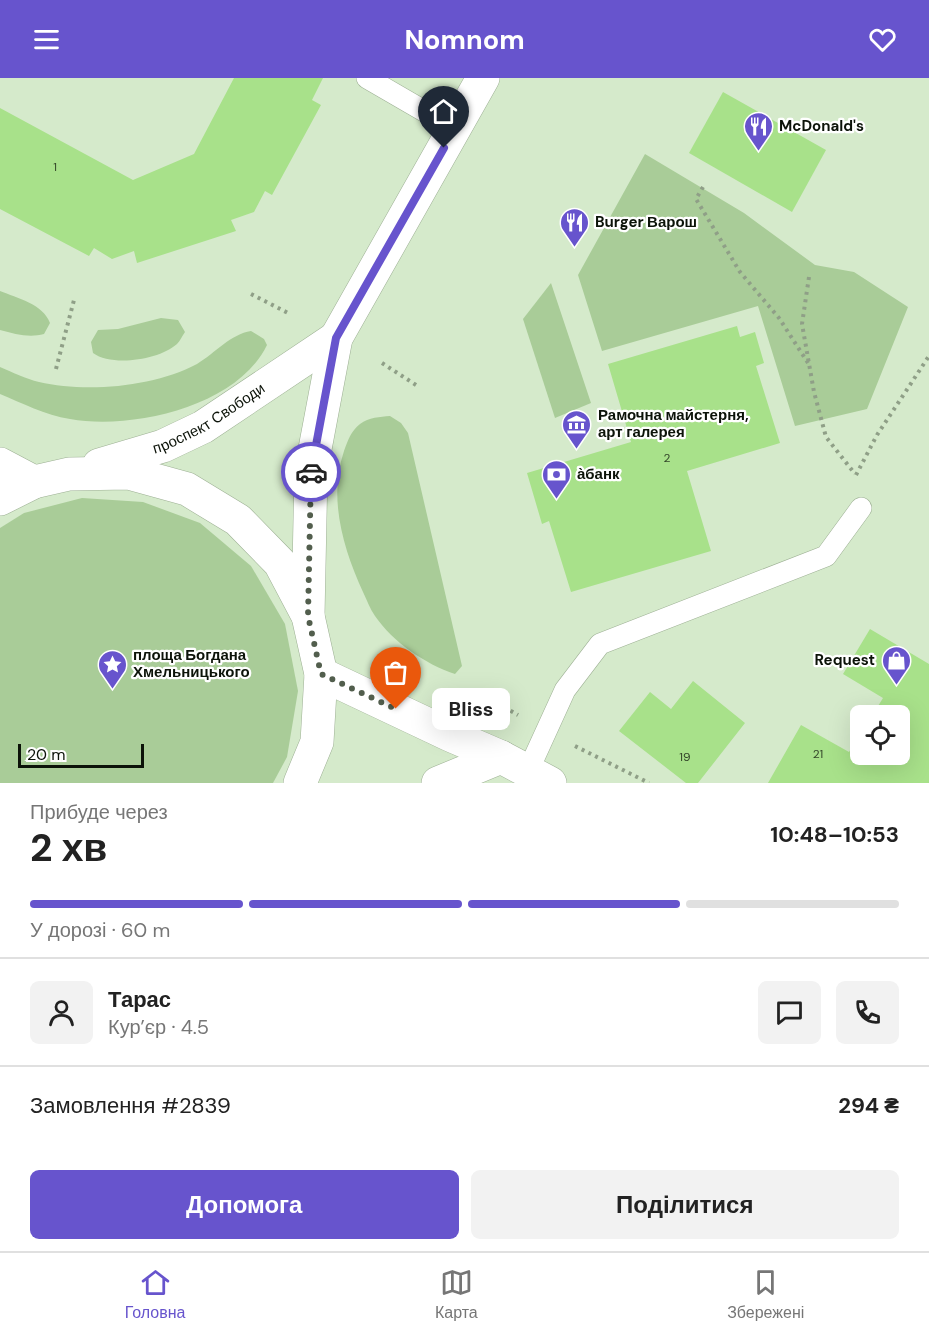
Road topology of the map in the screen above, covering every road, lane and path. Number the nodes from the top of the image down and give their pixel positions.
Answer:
1 (367, 78) edge
2 (483, 78) edge
3 (455, 129) junction
4 (703, 187) dead end
5 (809, 277) dead end
6 (251, 294) dead end
7 (74, 300) dead end
8 (290, 314) dead end
9 (336, 338) junction
10 (929, 356) edge
11 (382, 363) dead end
12 (808, 363) junction
13 (56, 369) dead end
14 (416, 385) dead end
15 (0, 464) edge
16 (69, 474) junction
17 (855, 474) junction
18 (34, 482) junction
19 (0, 499) edge
20 (861, 508) joint
21 (308, 616) junction
22 (321, 674) junction
23 (526, 770) edge
24 (300, 783) edge
25 (438, 783) edge

1 - 3 lane
2 - 3 main road, проспект Свободи
3 - 9 main road, проспект Свободи
4 - 12 path
5 - 12 path
6 - 8 path
7 - 13 path
9 - 16 main road, проспект Свободи
9 - 21 main road, проспект Свободи
10 - 17 path
11 - 14 path
12 - 17 path
15 - 18 main road
16 - 18 main road
16 - 21 main road
17 - 20 path
18 - 19 main road
20 - 23 lane
21 - 22 main road
22 - 23 main road
22 - 24 main road
23 - 25 main road

